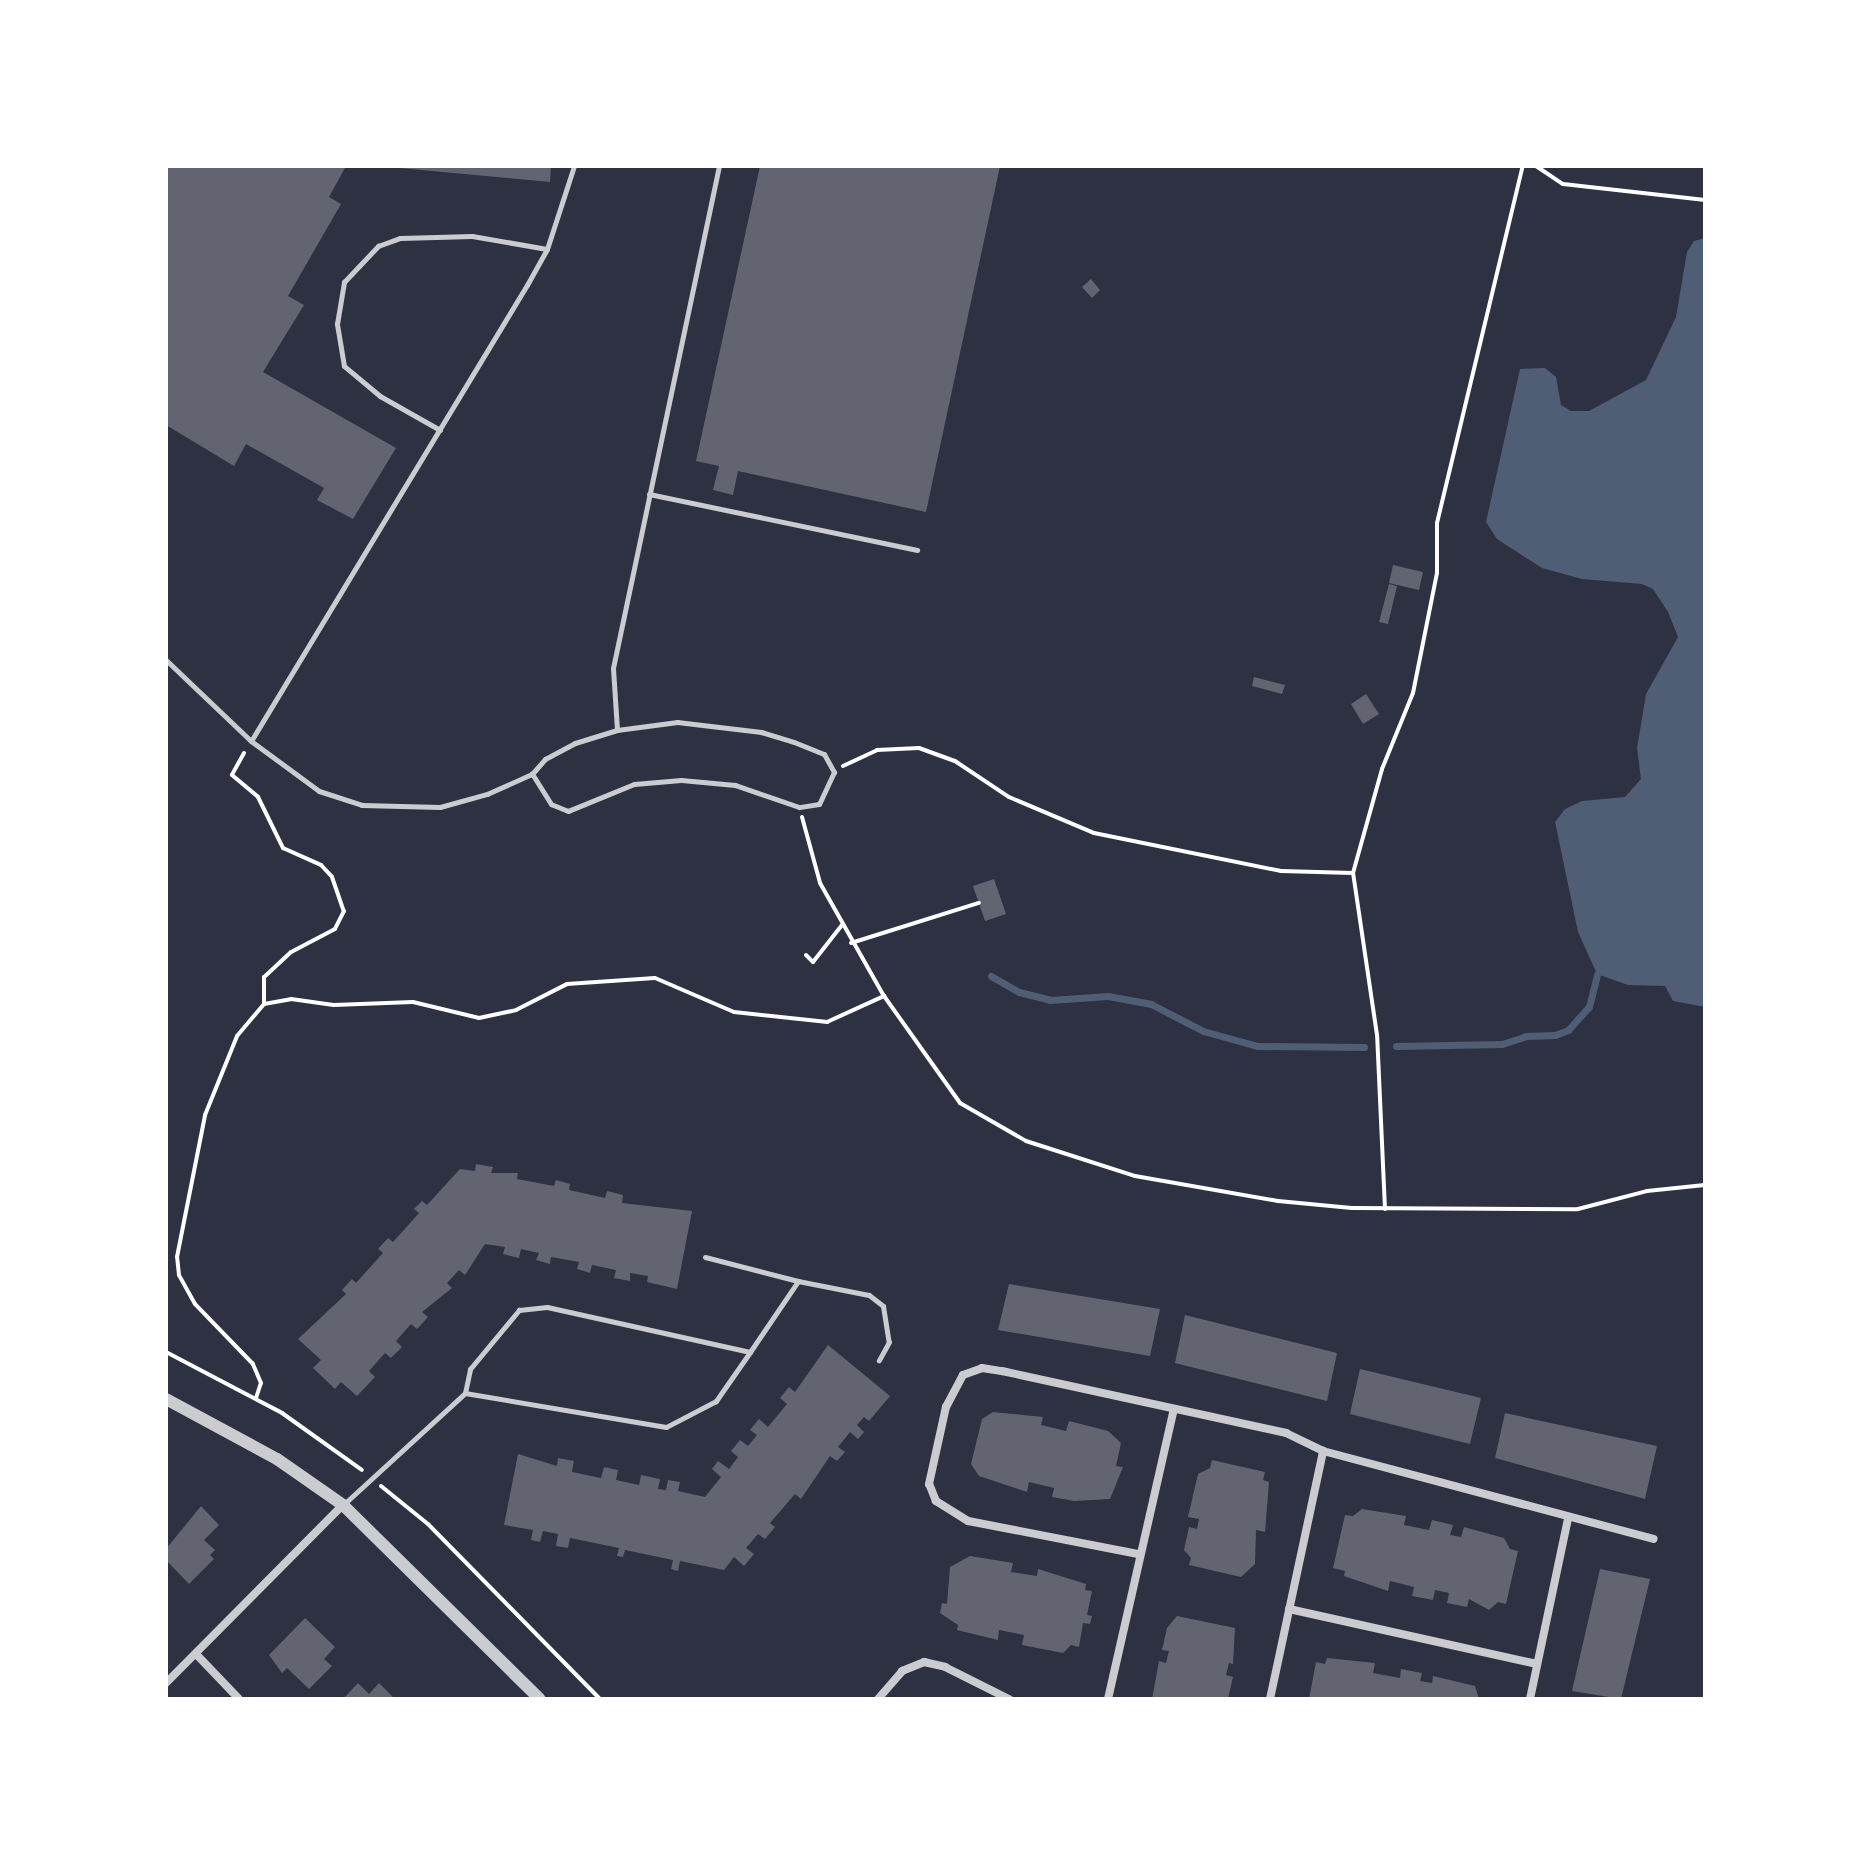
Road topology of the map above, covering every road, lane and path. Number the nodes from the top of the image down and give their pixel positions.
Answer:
1 (574, 166) edge
2 (719, 166) edge
3 (1523, 166) edge
4 (1536, 166) edge
5 (1705, 200) edge
6 (547, 249) junction
7 (440, 430) junction
8 (649, 494) junction
9 (917, 550) dead end
10 (166, 660) edge
11 (617, 730) junction
12 (251, 741) junction
13 (834, 772) junction
14 (532, 774) junction
15 (799, 807) junction
16 (1353, 873) junction
17 (979, 903) dead end
18 (842, 925) junction
19 (851, 943) junction
20 (806, 955) dead end
21 (884, 996) junction
22 (264, 1004) junction
23 (1705, 1185) edge
24 (1385, 1209) junction
25 (705, 1257) dead end
26 (798, 1281) junction
27 (166, 1352) edge
28 (750, 1352) junction
29 (879, 1360) dead end
30 (465, 1393) junction
31 (256, 1398) junction
32 (166, 1399) edge
33 (1174, 1409) junction
34 (1323, 1451) junction
35 (371, 1477) junction
36 (343, 1505) junction
37 (1568, 1519) junction
38 (1653, 1539) dead end
39 (1138, 1554) junction
40 (1289, 1609) junction
41 (196, 1654) junction
42 (1537, 1664) junction
43 (166, 1683) edge
44 (239, 1699) edge
45 (540, 1699) edge
46 (600, 1699) edge
47 (878, 1699) edge
48 (1009, 1699) edge
49 (1108, 1699) edge
50 (1270, 1699) edge
51 (1530, 1699) edge

1 - 6 lane
2 - 8 lane
3 - 16 path
4 - 5 path
6 - 7 lane
6 - 7 lane
7 - 12 lane
8 - 9 lane
8 - 11 lane
10 - 12 lane
11 - 13 lane
11 - 14 lane
12 - 14 lane
12 - 22 path
13 - 15 lane
13 - 16 path
14 - 15 lane
15 - 18 path
16 - 24 path
17 - 19 path
18 - 19 path
18 - 20 path
19 - 21 path
21 - 22 path
21 - 24 path
22 - 31 path
23 - 24 path
25 - 26 lane
26 - 28 lane
26 - 29 lane
27 - 31 path
28 - 30 lane
28 - 30 lane
30 - 35 lane
31 - 35 path
32 - 36 street
33 - 34 street
33 - 39 street
33 - 39 street
34 - 37 street
34 - 40 street
35 - 36 lane
35 - 46 path
36 - 41 street
36 - 45 street
37 - 38 street
37 - 42 street
39 - 49 street
40 - 42 street
40 - 50 street
41 - 43 street
41 - 44 street
42 - 51 street
47 - 48 street

